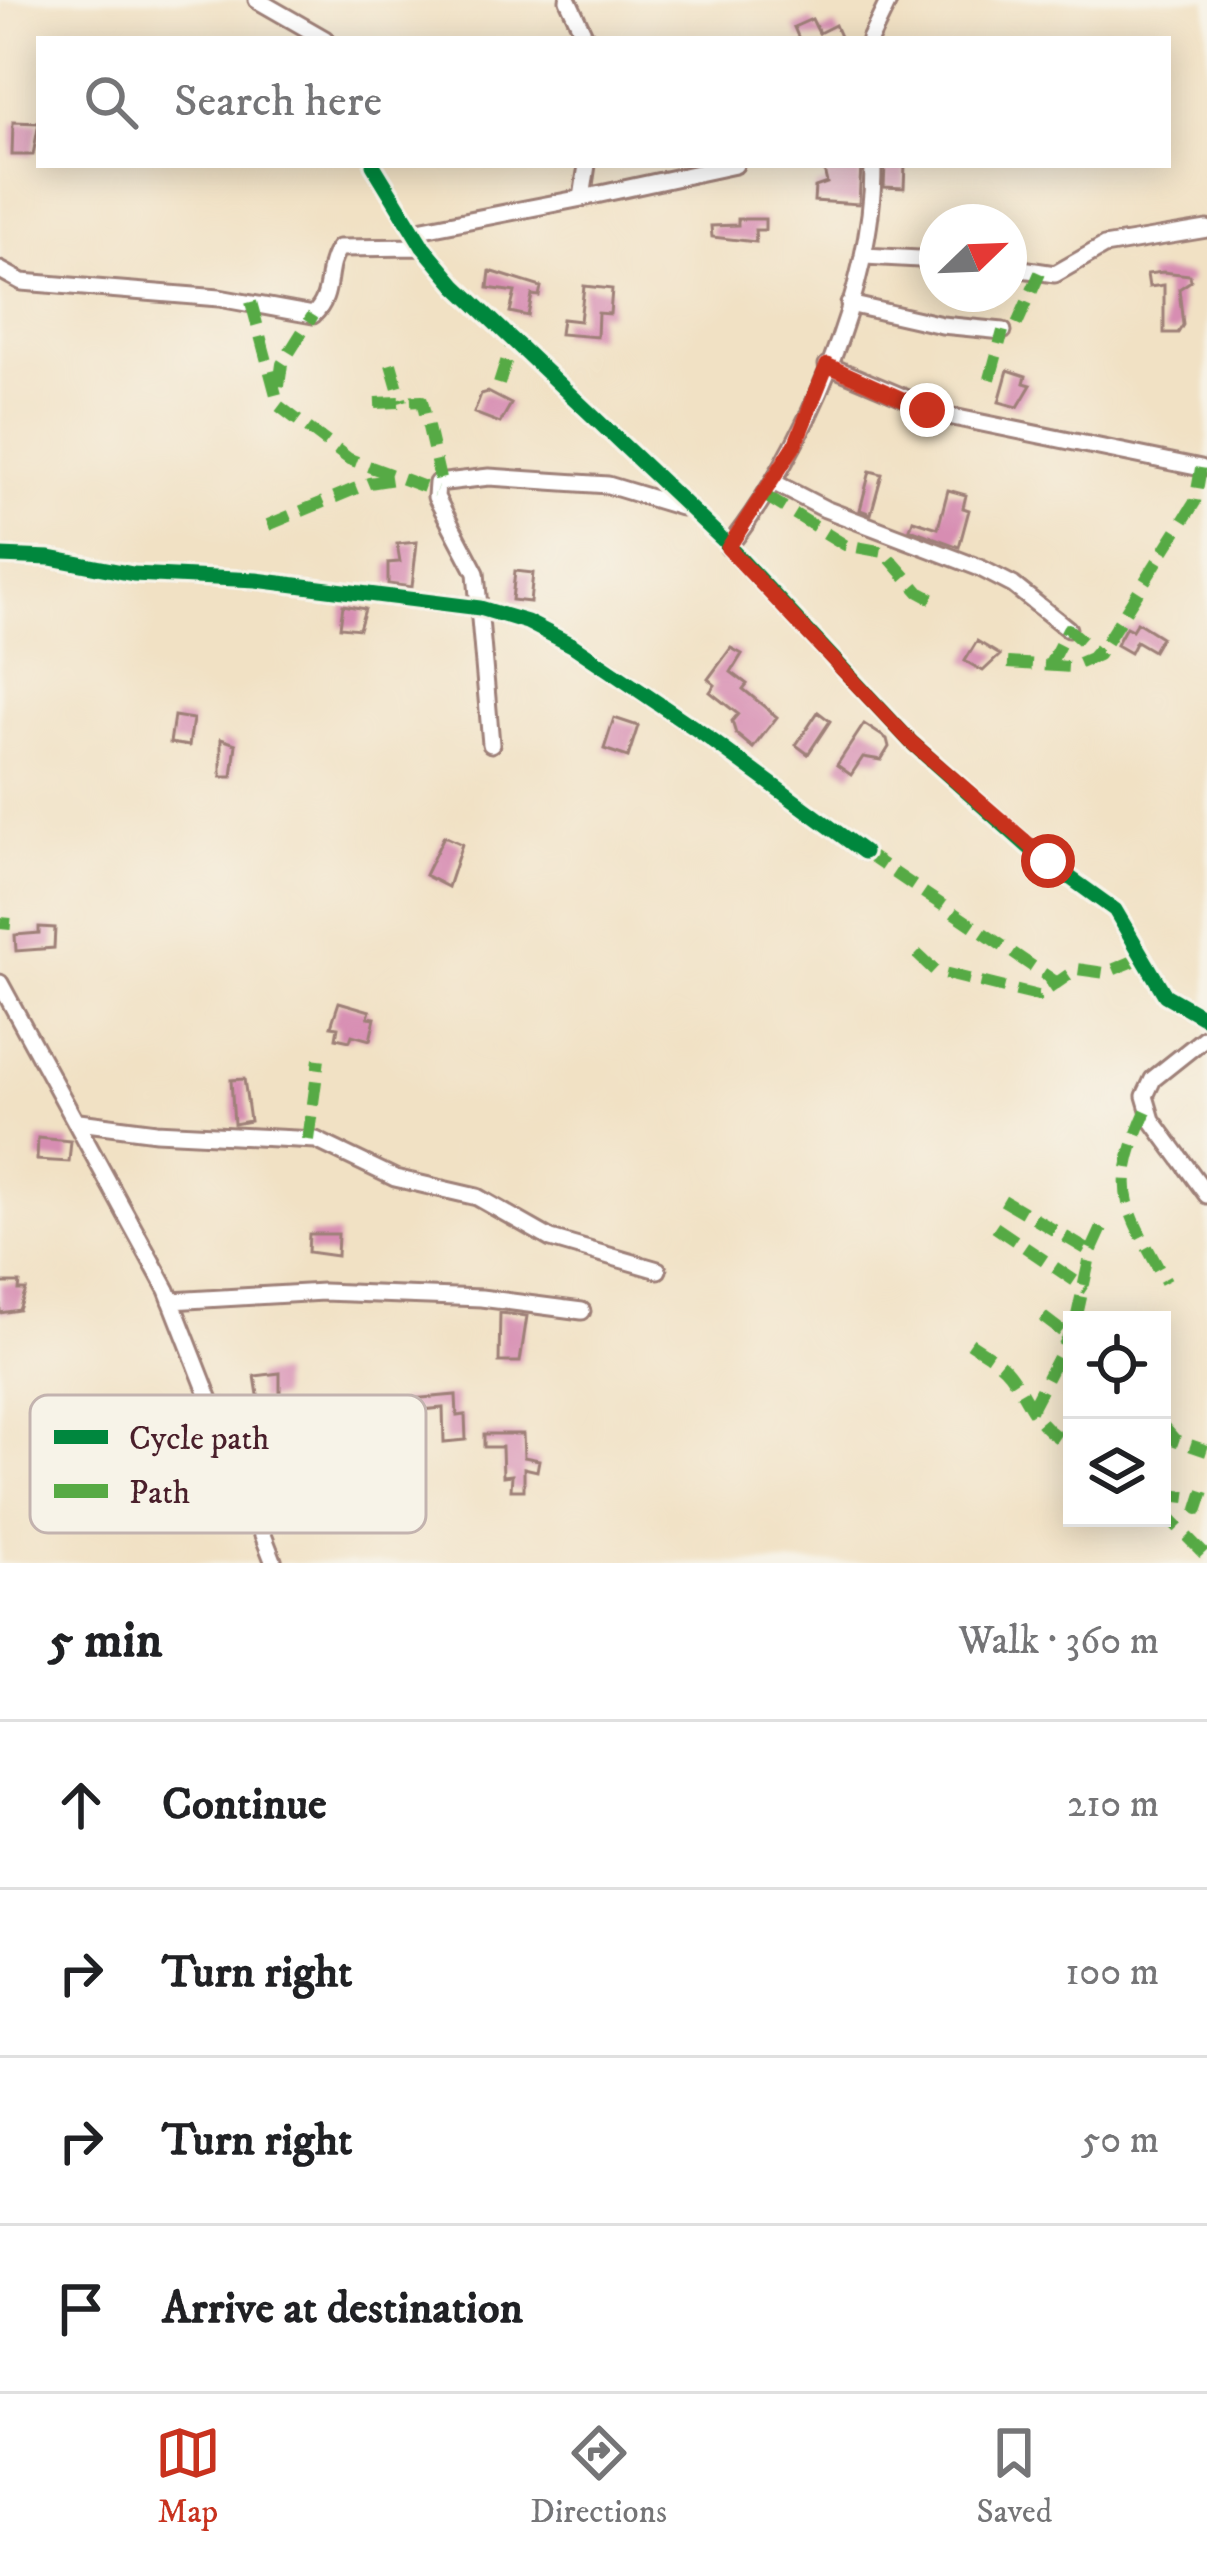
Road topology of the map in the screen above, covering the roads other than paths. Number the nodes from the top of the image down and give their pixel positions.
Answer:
1 (257, 0) edge
2 (568, 0) edge
3 (890, 0) edge
4 (320, 36) edge
5 (585, 36) edge
6 (872, 36) edge
7 (375, 168) edge
8 (586, 168) edge
9 (721, 168) edge
10 (873, 168) edge
11 (582, 198) junction
12 (1207, 229) edge
13 (413, 231) junction
14 (423, 247) junction
15 (865, 256) junction
16 (919, 259) edge
17 (1027, 268) edge
18 (0, 270) edge
19 (849, 304) junction
20 (1003, 331) dead end
21 (827, 365) junction
22 (1201, 468) dead end
23 (773, 482) junction
24 (684, 508) junction
25 (728, 548) junction
26 (0, 556) edge
27 (480, 608) junction
28 (1068, 629) dead end
29 (491, 743) dead end
30 (864, 852) dead end
31 (0, 983) edge
32 (1207, 1019) edge
33 (1207, 1036) edge
34 (80, 1122) junction
35 (1207, 1195) edge
36 (658, 1270) dead end
37 (171, 1301) junction
38 (582, 1310) dead end
39 (208, 1395) edge
40 (262, 1533) edge
41 (274, 1563) edge

1 - 4 street
2 - 5 street
3 - 6 street
7 - 13 street
8 - 11 street
9 - 11 street
10 - 15 street
11 - 13 street
12 - 17 street
13 - 14 street
14 - 18 street
14 - 24 street
15 - 16 street
15 - 19 street
19 - 20 street
19 - 21 street
21 - 22 street
21 - 23 street
23 - 25 street
23 - 28 street
24 - 25 street
24 - 27 street
25 - 32 street
26 - 27 street
27 - 29 street
27 - 30 street
31 - 34 street
33 - 35 street
34 - 36 street
34 - 37 street
37 - 38 street
37 - 39 street
40 - 41 street

